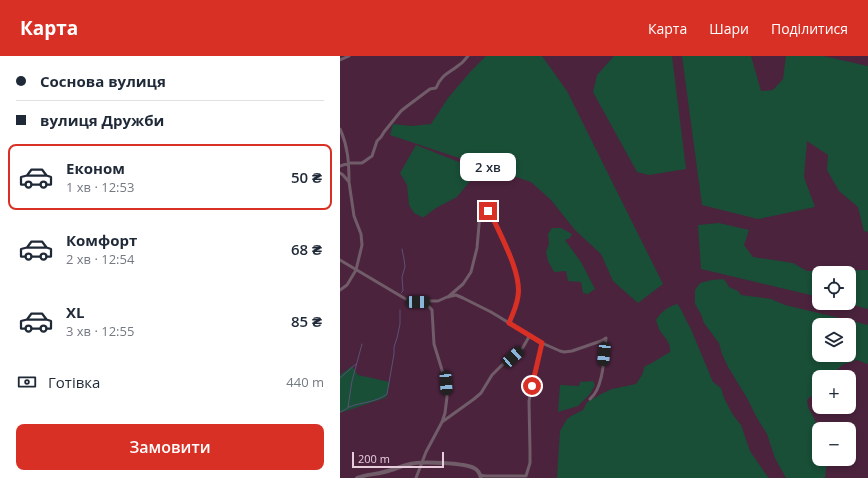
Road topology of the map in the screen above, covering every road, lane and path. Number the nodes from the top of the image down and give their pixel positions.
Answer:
1 (349, 56) edge
2 (468, 56) edge
3 (340, 60) edge
4 (340, 129) edge
5 (349, 163) junction
6 (340, 166) edge
7 (340, 173) edge
8 (349, 182) junction
9 (340, 260) edge
10 (356, 270) junction
11 (340, 290) edge
12 (448, 297) junction
13 (426, 302) junction
14 (509, 323) junction
15 (530, 335) junction
16 (542, 343) junction
17 (590, 399) dead end
18 (442, 422) junction
19 (422, 463) junction
20 (481, 476) edge
21 (357, 478) edge
22 (416, 478) edge

1 - 3 street
2 - 5 street
4 - 5 street
5 - 6 street
5 - 8 street
7 - 8 street
8 - 10 street
9 - 10 street
10 - 11 street
10 - 13 street
12 - 13 street
12 - 14 street
12 - 14 street
13 - 18 street
14 - 15 street
15 - 16 street
15 - 18 street
16 - 17 street
16 - 20 street
18 - 19 street
19 - 20 street
19 - 21 street
19 - 22 street

